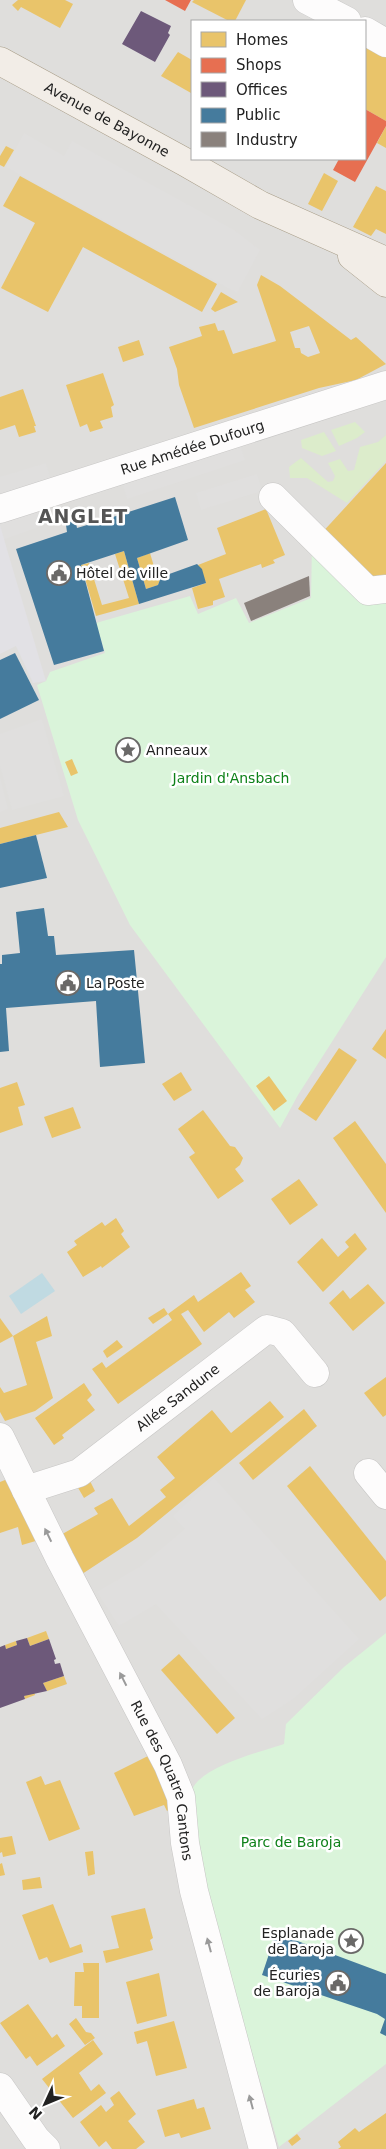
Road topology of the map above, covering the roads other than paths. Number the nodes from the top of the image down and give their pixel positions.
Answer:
1 (307, 0) edge
2 (345, 20) edge
3 (366, 32) edge
4 (386, 42) edge
5 (0, 61) edge
6 (322, 231) junction
7 (386, 260) edge
8 (386, 283) edge
9 (386, 385) edge
10 (273, 497) dead end
11 (0, 509) edge
12 (386, 589) edge
13 (314, 1373) dead end
14 (0, 1437) edge
15 (368, 1473) dead end
16 (26, 1490) junction
17 (386, 1495) edge
18 (0, 2087) edge
19 (46, 2149) edge
20 (263, 2149) edge

1 - 2 street
3 - 4 street
5 - 6 main road, Avenue de Bayonne
6 - 7 main road
6 - 8 main road
9 - 11 street, Rue Amédée Dufourg
10 - 12 street
13 - 16 street, Allée Sandune
14 - 16 street, Rue des Quatre Cantons
15 - 17 street
20 -> 16 street, Rue des Quatre Cantons
18 - 19 street

